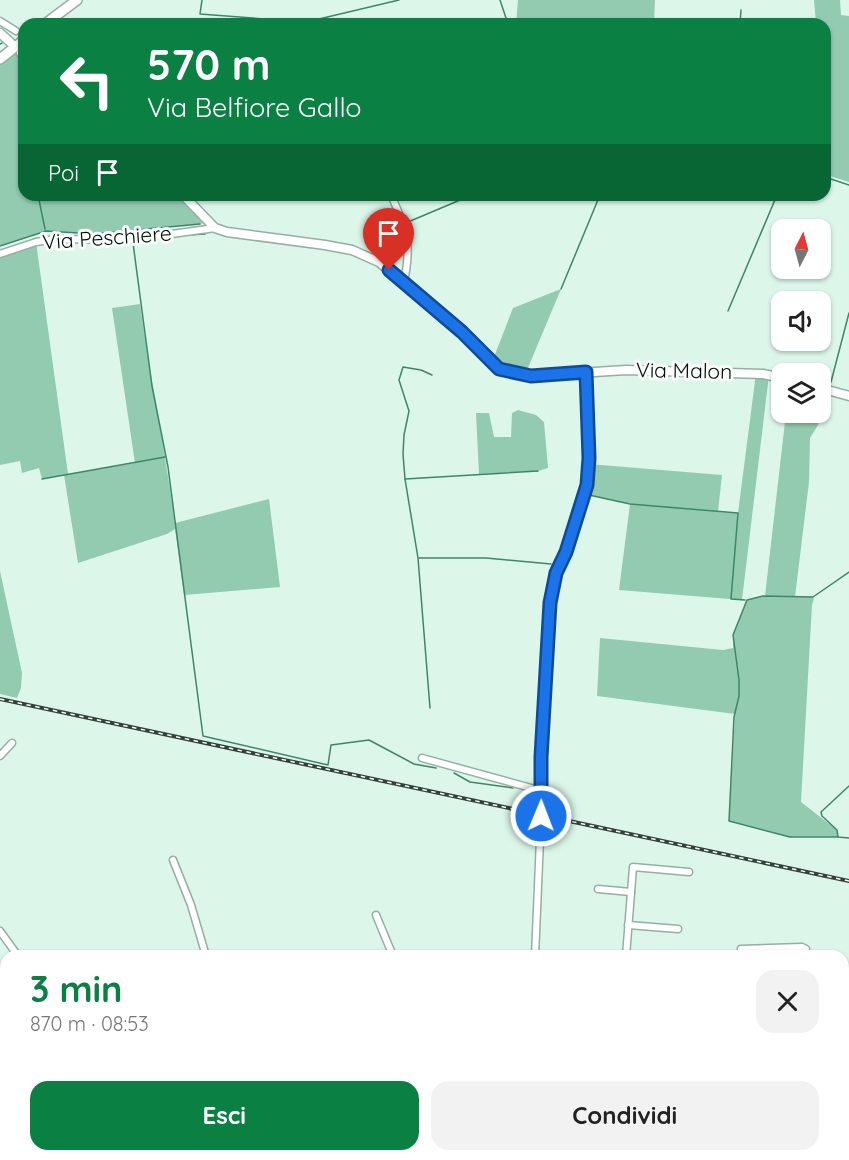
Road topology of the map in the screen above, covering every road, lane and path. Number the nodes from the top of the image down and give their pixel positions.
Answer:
1 (77, 0) edge
2 (53, 18) edge
3 (0, 21) edge
4 (15, 31) dead end
5 (0, 33) edge
6 (10, 43) dead end
7 (18, 45) edge
8 (0, 59) edge
9 (189, 201) edge
10 (394, 201) edge
11 (215, 228) junction
12 (0, 254) edge
13 (404, 282) junction
14 (586, 372) junction
15 (771, 376) edge
16 (831, 391) edge
17 (849, 396) edge
18 (12, 743) dead end
19 (0, 756) edge
20 (422, 758) dead end
21 (542, 790) junction
22 (173, 860) dead end
23 (689, 872) dead end
24 (598, 889) dead end
25 (631, 892) junction
26 (376, 915) dead end
27 (628, 925) junction
28 (678, 929) dead end
29 (0, 932) edge
30 (14, 950) edge
31 (204, 950) edge
32 (391, 950) edge
33 (535, 950) edge
34 (626, 950) edge
35 (741, 950) edge
36 (806, 950) edge

1 - 2 main road
3 - 4 street
5 - 6 street
7 - 8 main road
9 - 11 street, Via Peschiere
10 - 13 street
11 - 12 street, Via Peschiere
11 - 13 street, Via Peschiere
13 - 14 street, Via Malon
14 - 15 street, Via Malon
14 - 21 street
16 - 17 street
18 - 19 street
20 - 21 street
21 - 33 street
22 - 31 street
23 - 25 street
24 - 25 street
25 - 27 street
26 - 32 street
27 - 28 street
27 - 34 street
29 - 30 street
35 - 36 street

